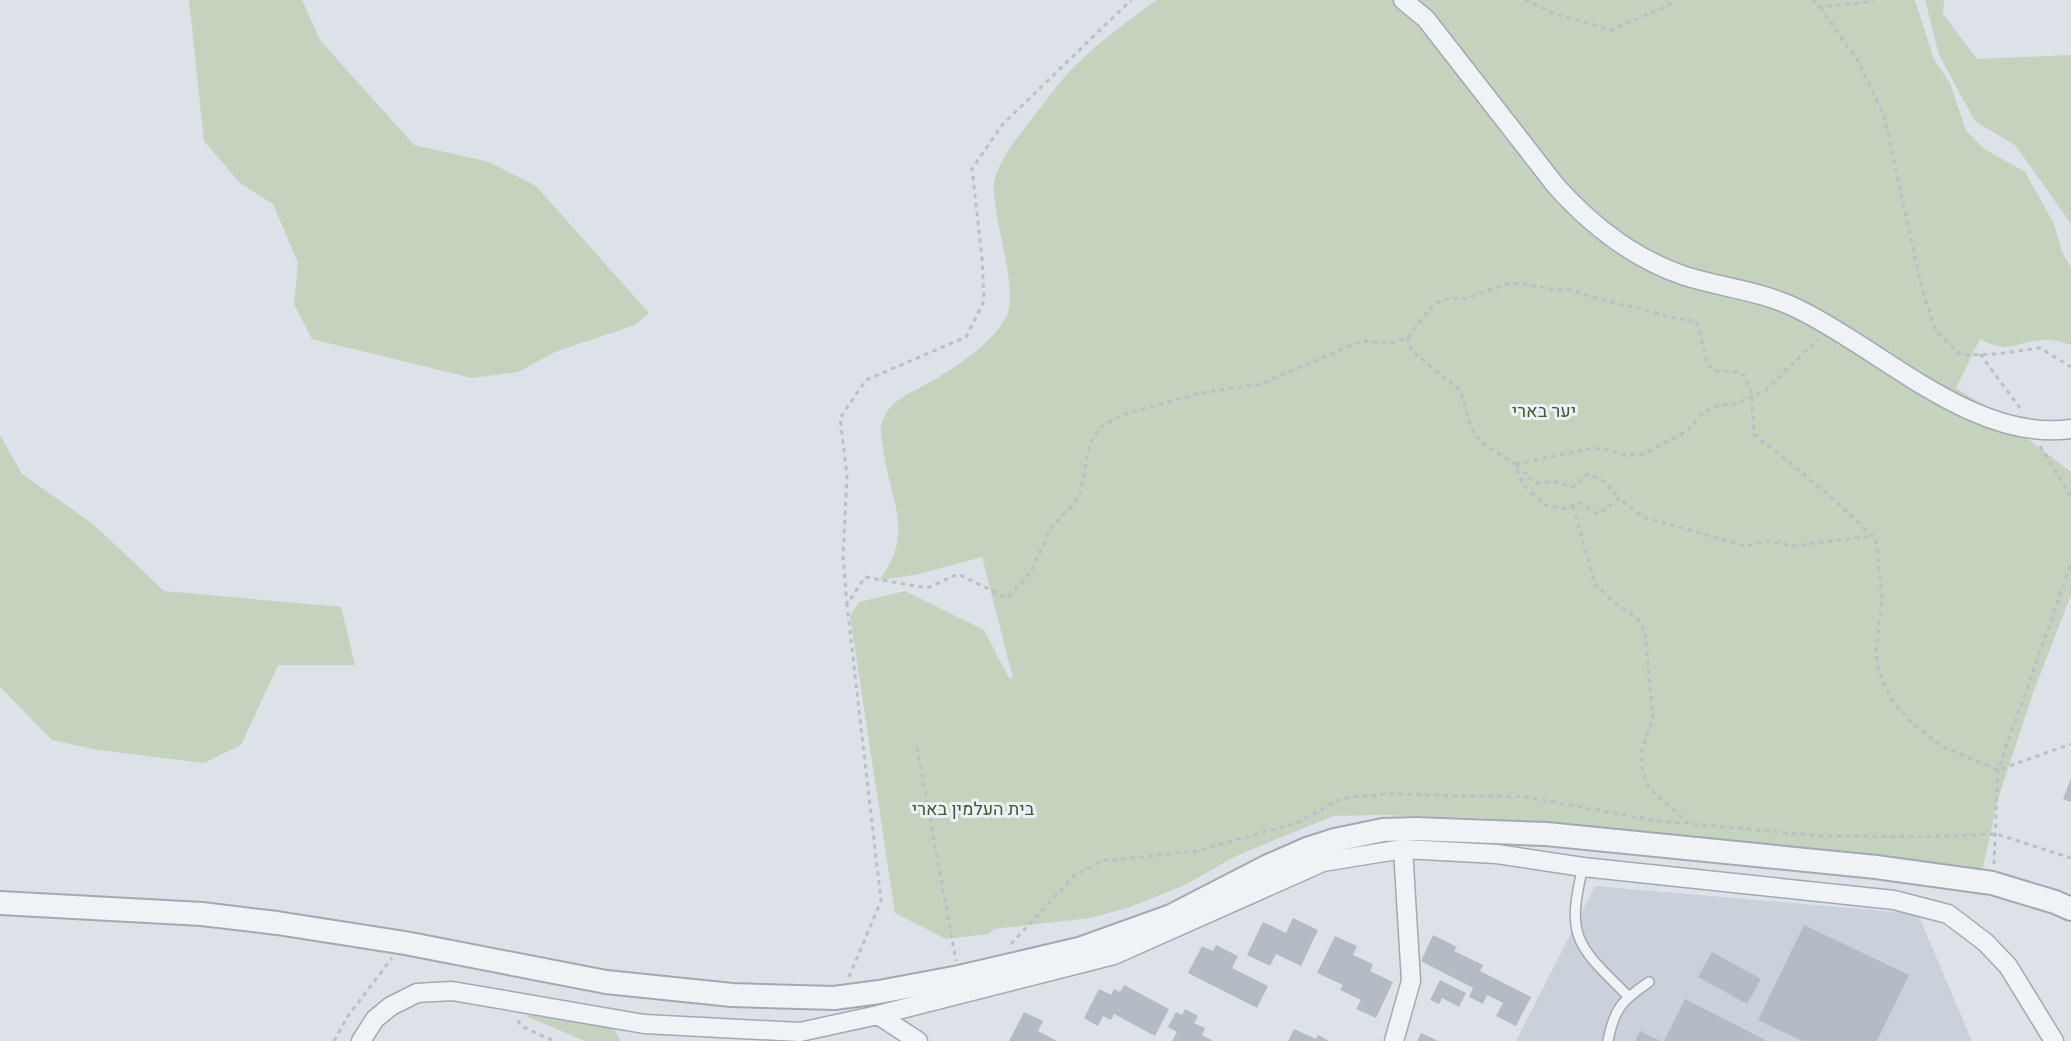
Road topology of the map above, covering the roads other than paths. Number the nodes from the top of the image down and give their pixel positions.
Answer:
1 (1403, 0) edge
2 (2071, 429) edge
3 (1403, 849) junction
4 (1583, 867) junction
5 (0, 903) edge
6 (2071, 909) edge
7 (1649, 982) dead end
8 (1628, 996) junction
9 (878, 1015) junction
10 (642, 1033) edge
11 (361, 1041) edge
12 (918, 1041) edge
13 (1394, 1041) edge
14 (1608, 1041) edge
15 (2054, 1041) edge

1 - 2 street
3 - 4 street
3 - 9 street
3 - 13 street
4 - 8 lane
4 - 15 street
5 - 6 street
7 - 8 lane
8 - 14 lane
9 - 10 street
9 - 12 street
10 - 11 street

